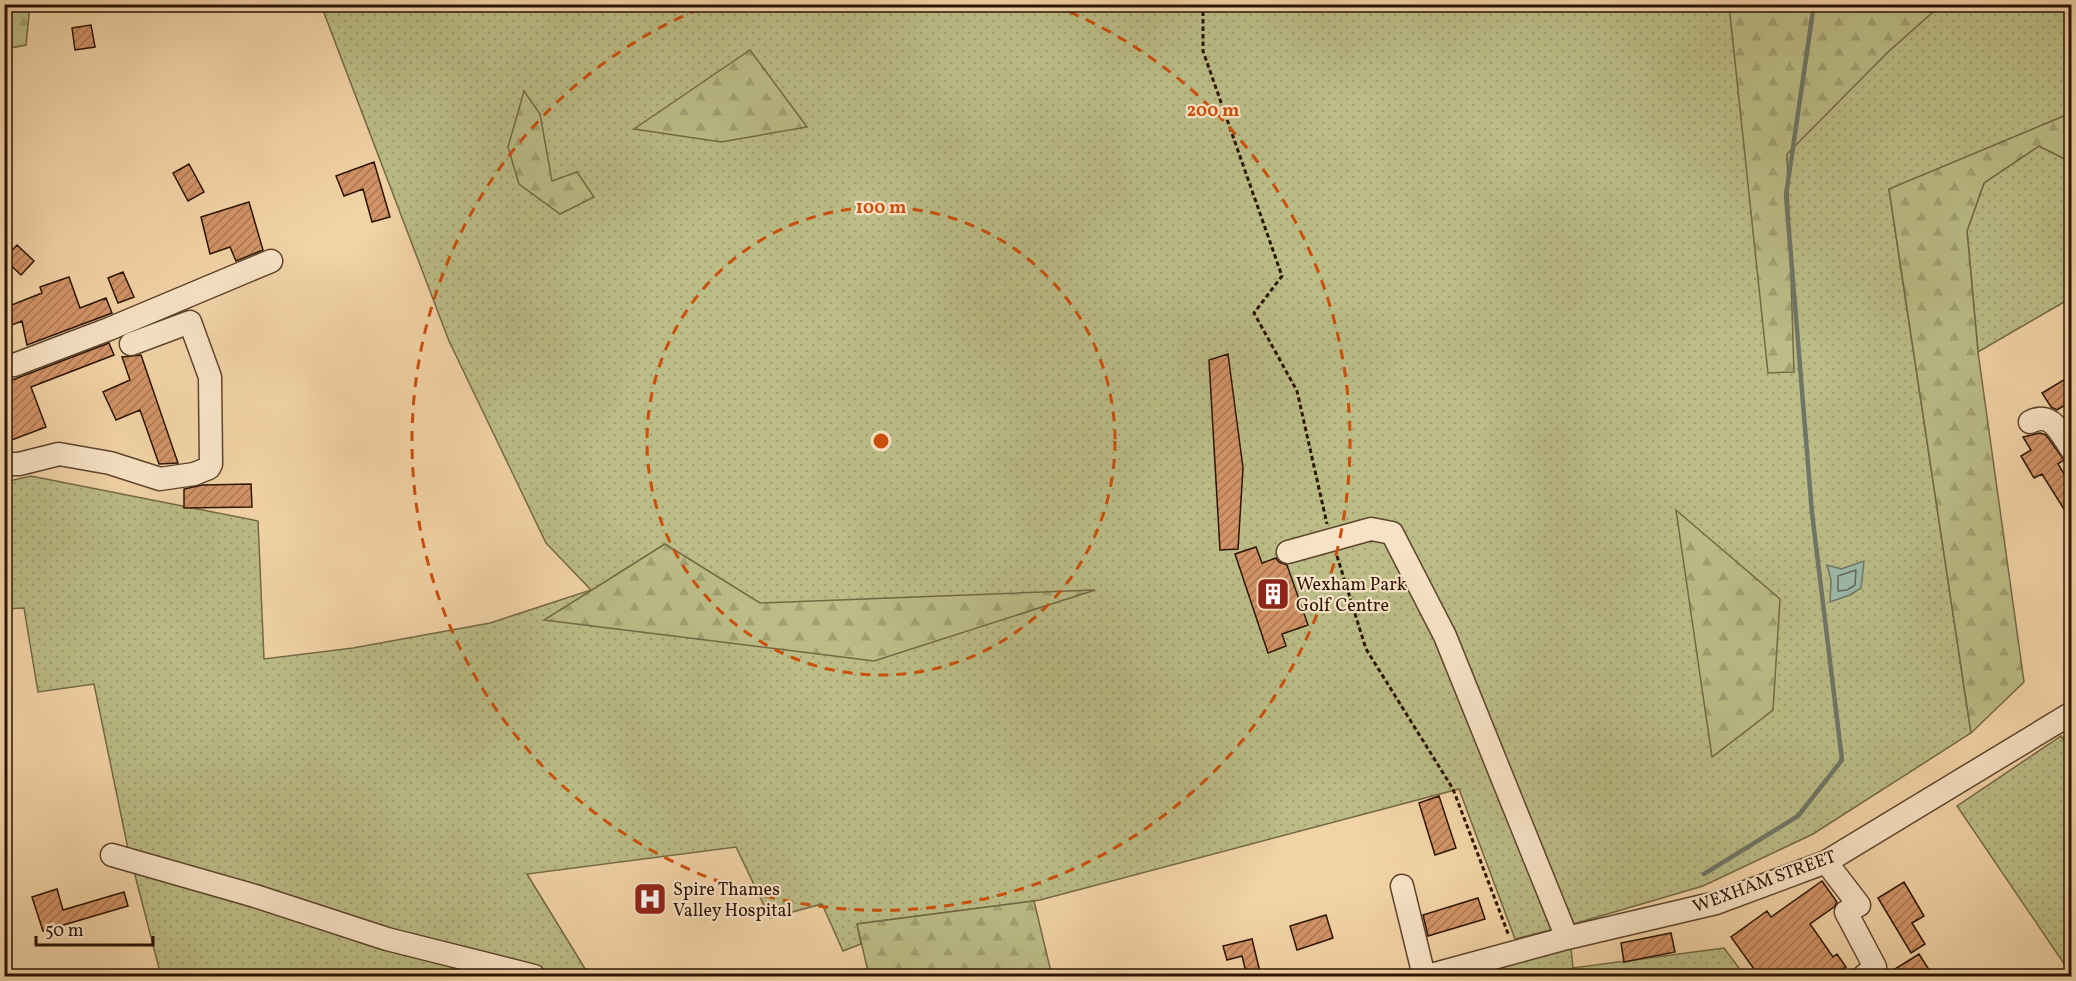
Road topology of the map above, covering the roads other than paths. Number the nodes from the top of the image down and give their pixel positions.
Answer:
1 (271, 261) dead end
2 (131, 344) dead end
3 (4, 365) edge
4 (2030, 422) dead end
5 (2072, 450) edge
6 (4, 462) edge
7 (1288, 552) dead end
8 (2072, 713) edge
9 (112, 855) dead end
10 (1826, 862) junction
11 (1402, 886) dead end
12 (1567, 938) junction
13 (534, 976) edge
14 (1425, 976) edge
15 (1864, 976) edge

1 - 3 street
2 - 6 street
4 - 5 street
7 - 12 street
8 - 10 street, WEXHAM STREET
9 - 13 street
10 - 12 street, WEXHAM STREET
10 - 15 street
11 - 14 street
12 - 14 street, WEXHAM STREET

